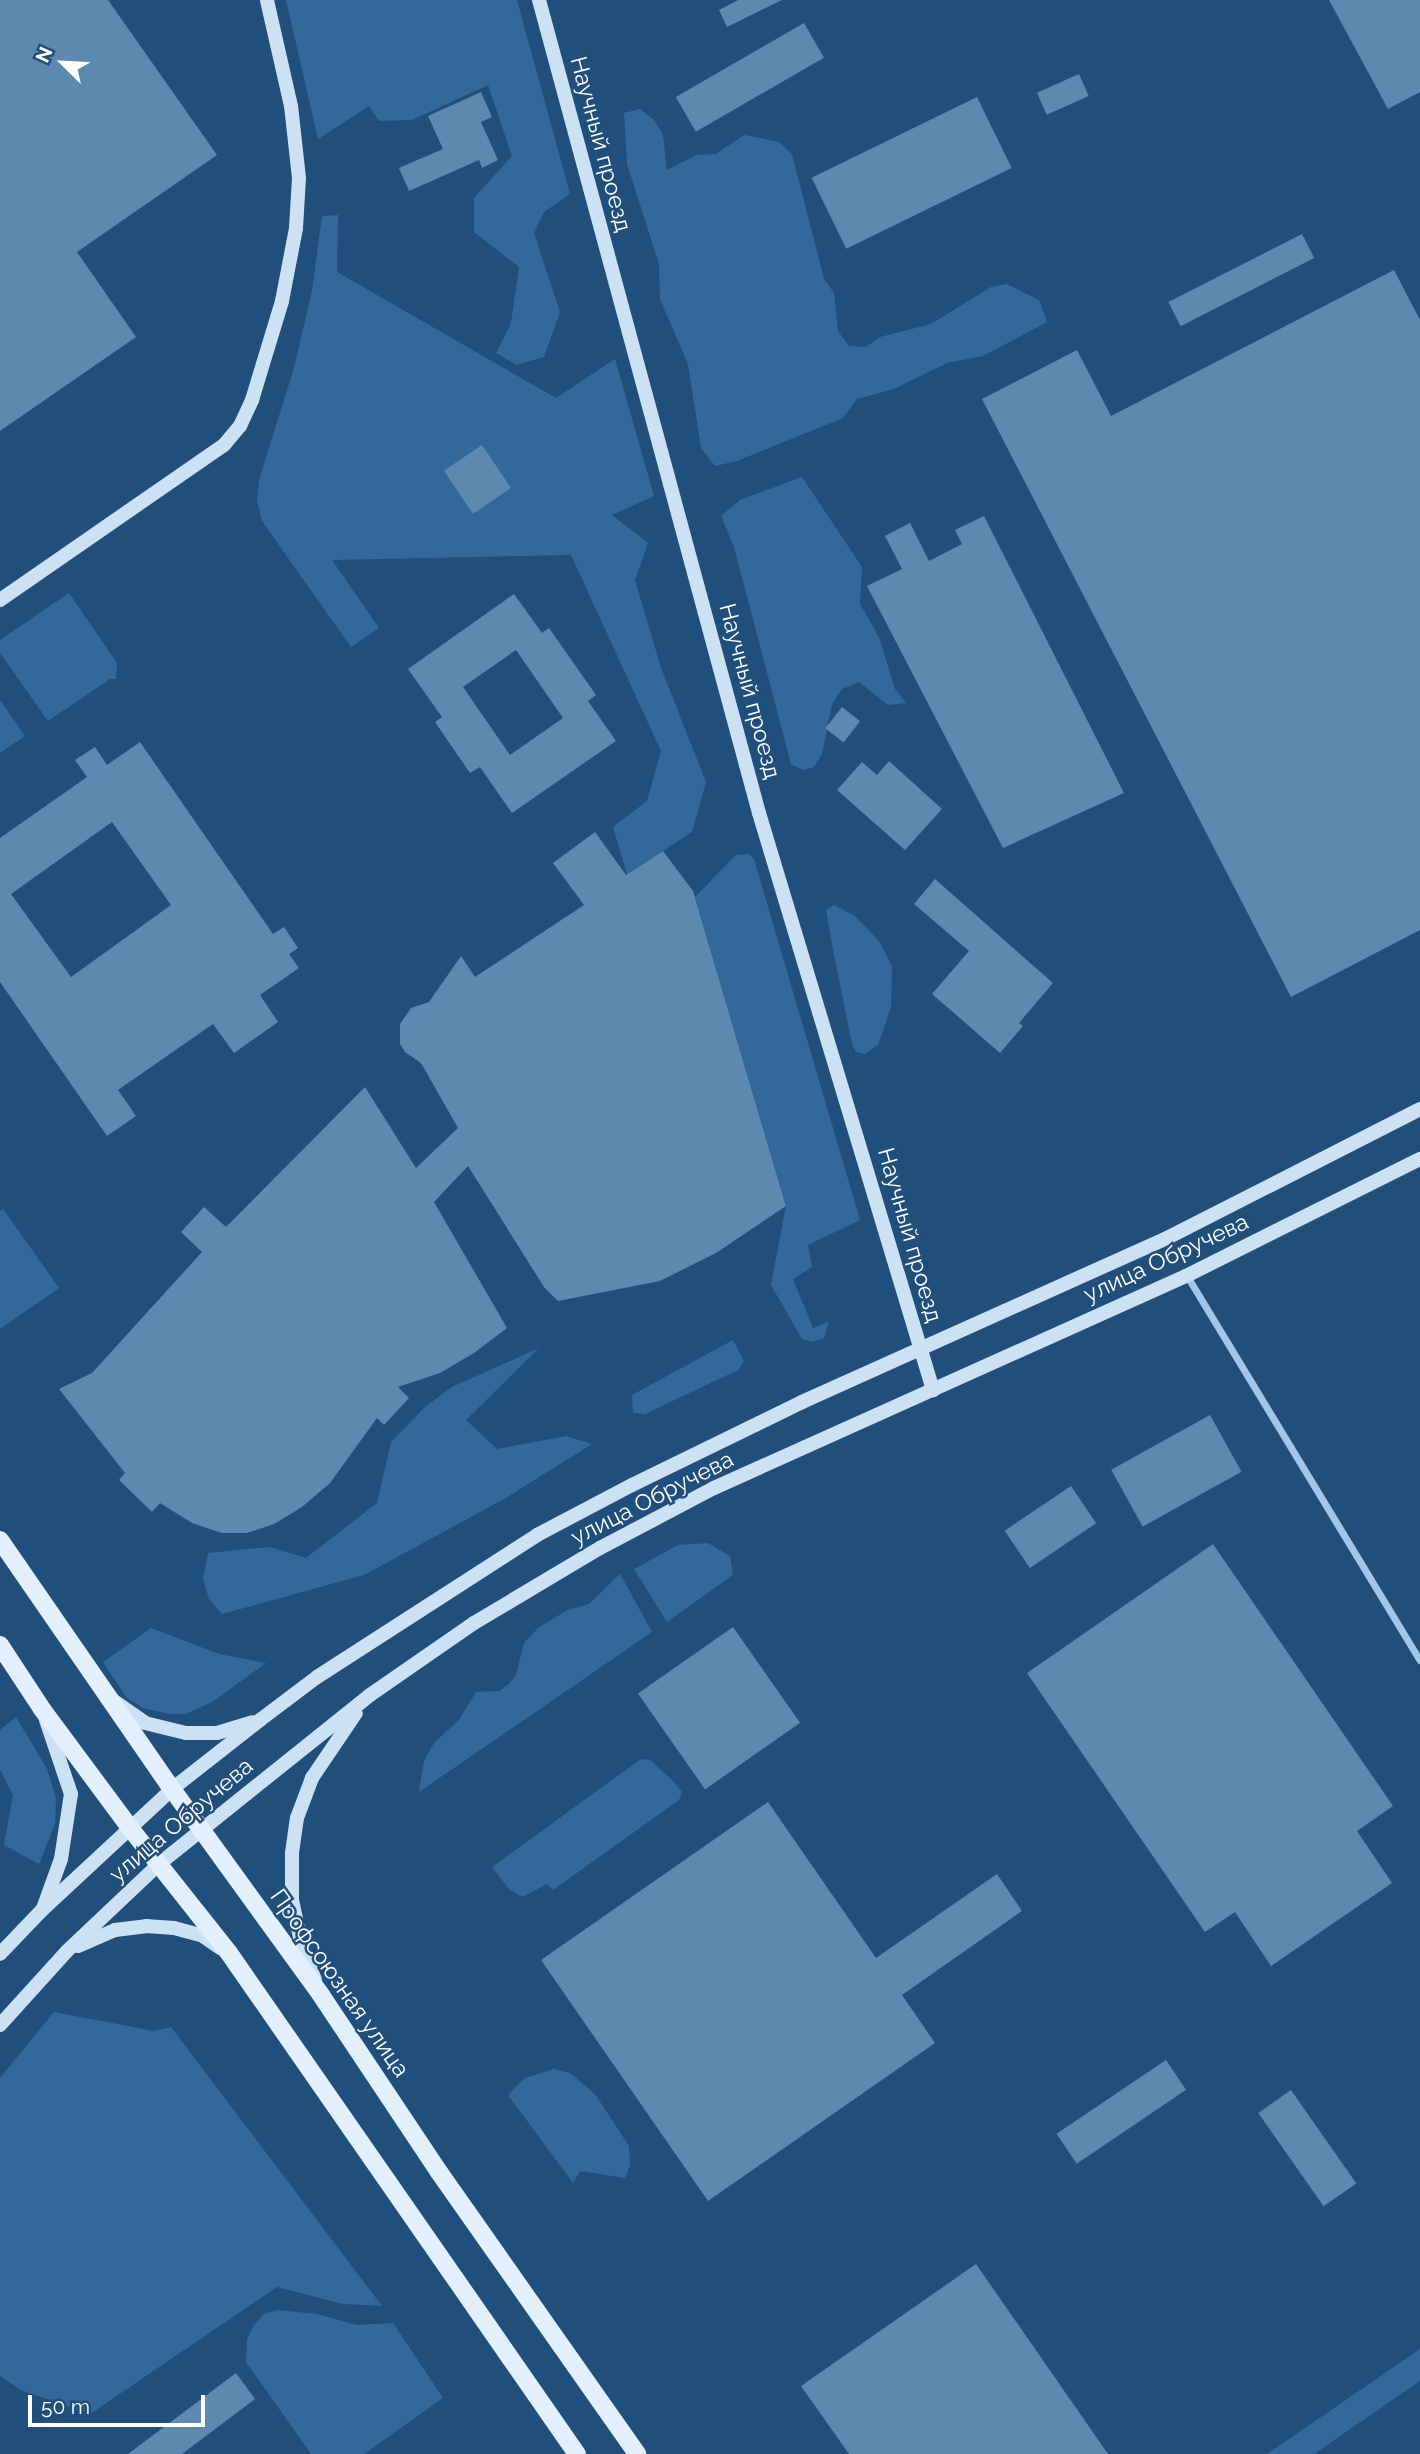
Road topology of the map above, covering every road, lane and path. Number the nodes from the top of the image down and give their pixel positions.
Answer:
1 (267, 0) edge
2 (538, 0) edge
3 (0, 600) edge
4 (1420, 1110) edge
5 (1420, 1159) edge
6 (1186, 1276) junction
7 (919, 1350) junction
8 (933, 1390) junction
9 (0, 1540) edge
10 (0, 1645) edge
11 (1420, 1660) edge
12 (106, 1695) junction
13 (370, 1695) junction
14 (43, 1709) junction
15 (260, 1720) junction
16 (173, 1790) junction
17 (130, 1828) junction
18 (202, 1829) junction
19 (159, 1864) junction
20 (42, 1910) junction
21 (67, 1951) junction
22 (229, 1953) junction
23 (0, 1954) edge
24 (321, 1995) junction
25 (0, 2025) edge
26 (577, 2454) edge
27 (638, 2454) edge

1 - 3 main road
2 - 7 main road, Научный проезд
4 - 7 main road, улица Обручева
5 - 6 main road, улица Обручева
6 - 8 main road, улица Обручева
6 - 11 street
7 - 8 main road, Научный проезд
7 - 15 main road, улица Обручева
8 - 13 main road, улица Обручева
9 - 12 main road, Профсоюзная улица
10 - 14 main road
12 - 15 main road
12 - 16 main road, Профсоюзная улица
13 - 18 main road, улица Обручева
13 - 24 main road
14 - 17 main road
14 - 20 main road
15 - 16 main road, улица Обручева
16 - 17 main road, улица Обручева
16 - 18 main road, Профсоюзная улица
17 - 19 main road
17 - 20 main road, улица Обручева
18 - 19 main road, улица Обручева
18 - 24 main road, Профсоюзная улица
19 - 21 main road, улица Обручева
19 - 22 main road
20 - 23 main road, улица Обручева
21 - 22 main road
21 - 25 main road, улица Обручева
22 - 26 main road
24 - 27 main road, Профсоюзная улица

